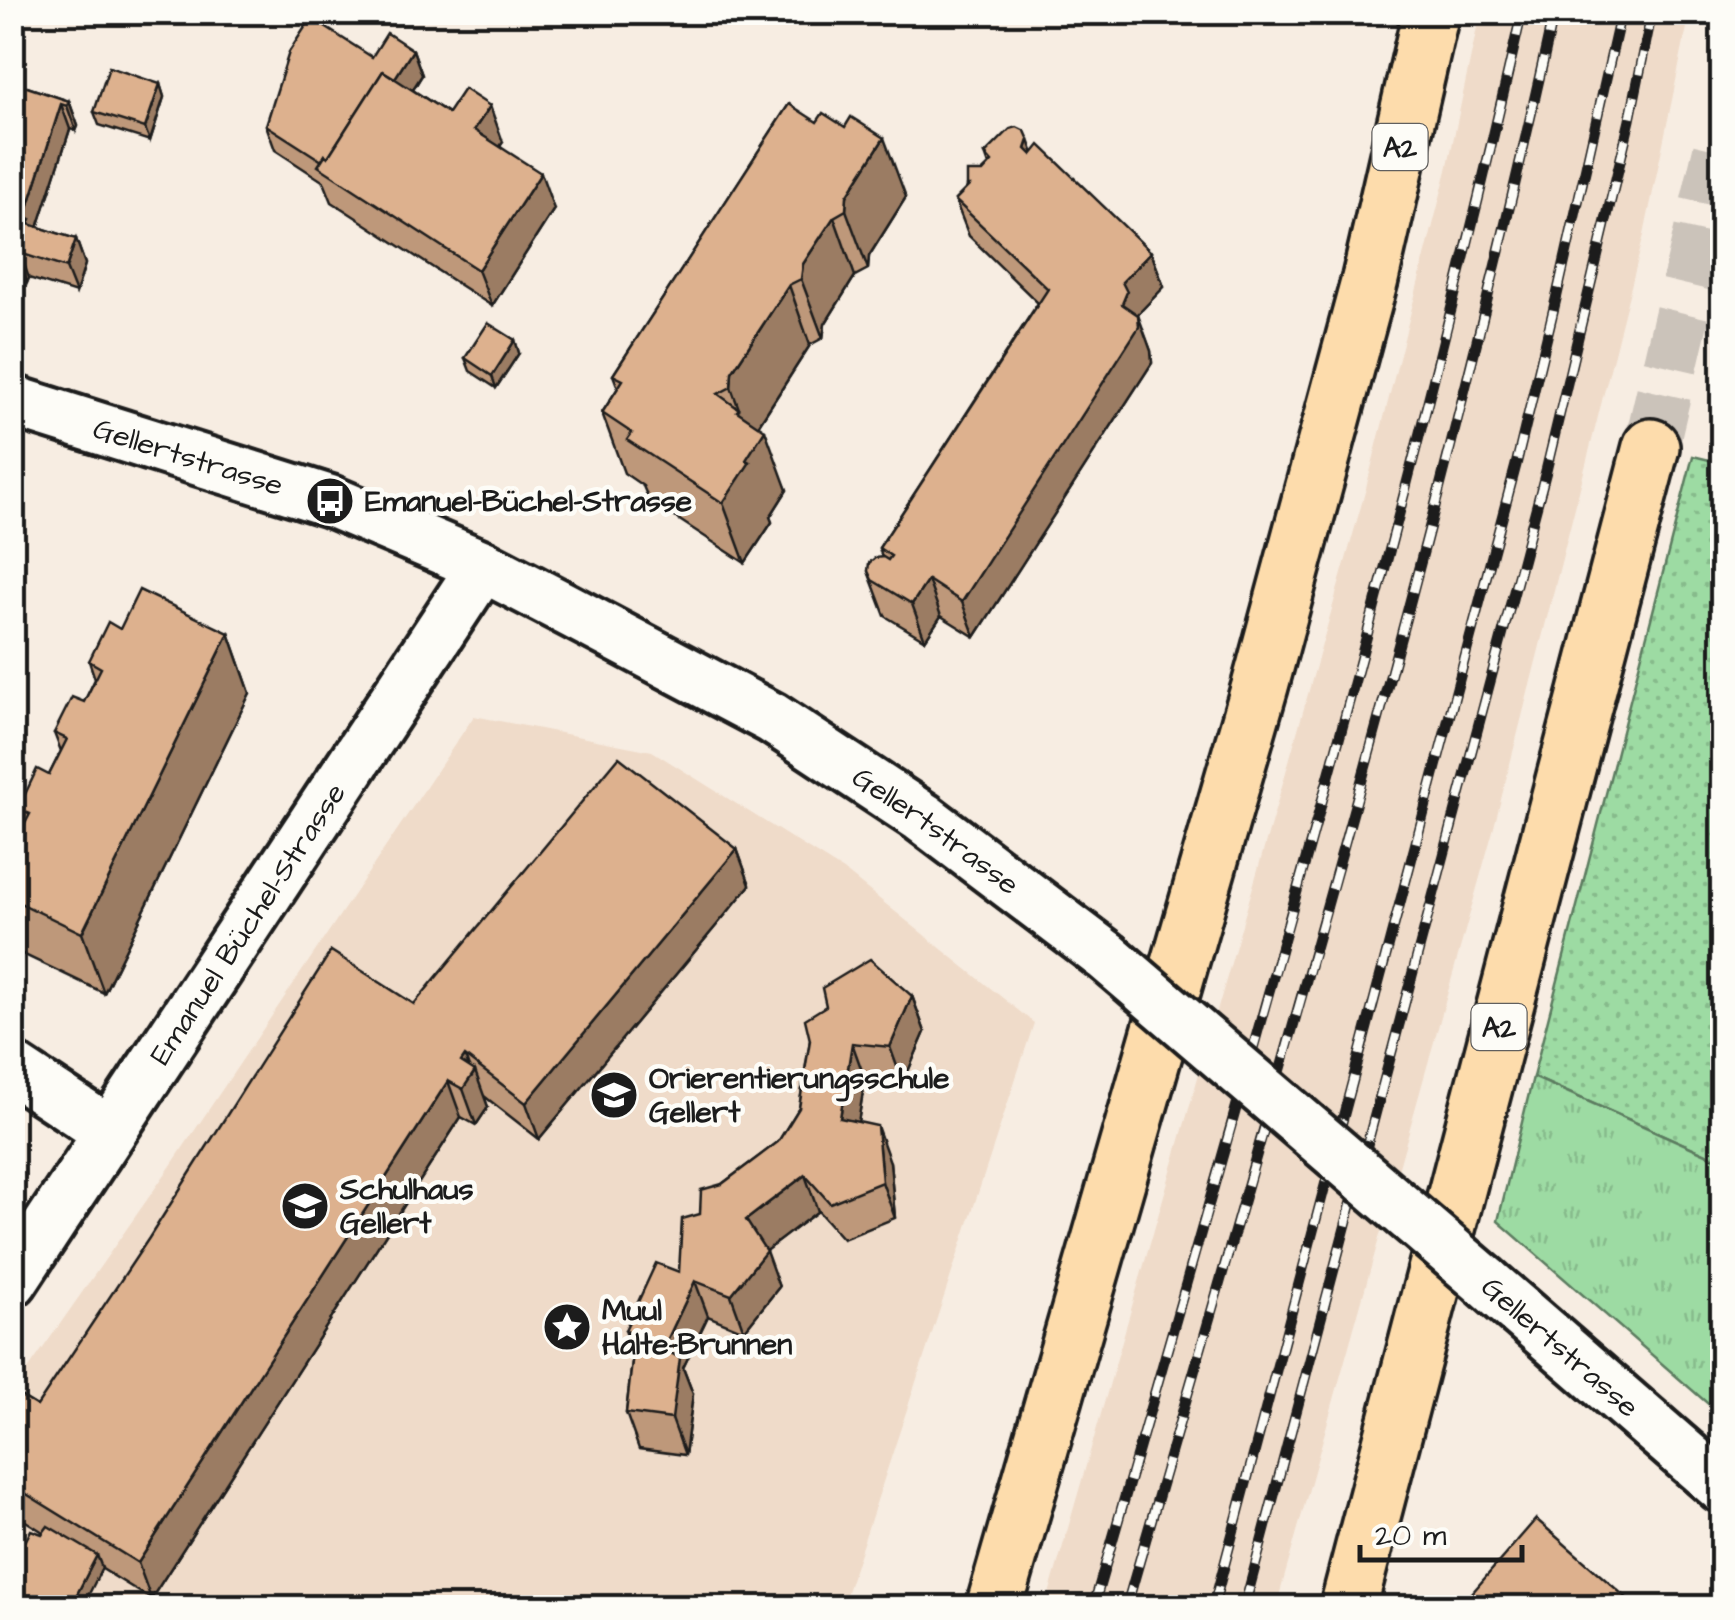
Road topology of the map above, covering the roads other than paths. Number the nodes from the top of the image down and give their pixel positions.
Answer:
1 (1431, 14) edge
2 (12, 401) edge
3 (1651, 448) tunnel mouth
4 (483, 566) junction
5 (12, 1068) edge
6 (110, 1132) junction
7 (12, 1281) edge
8 (1722, 1487) edge
9 (994, 1608) edge
10 (1348, 1608) edge

1 - 9 highway, A2
2 - 4 street, Gellertstrasse
3 - 10 highway, A2
4 - 6 street, Emanuel Büchel-Strasse
4 - 8 street, Gellertstrasse, bridge
5 - 6 street
6 - 7 street, Emanuel Büchel-Strasse

